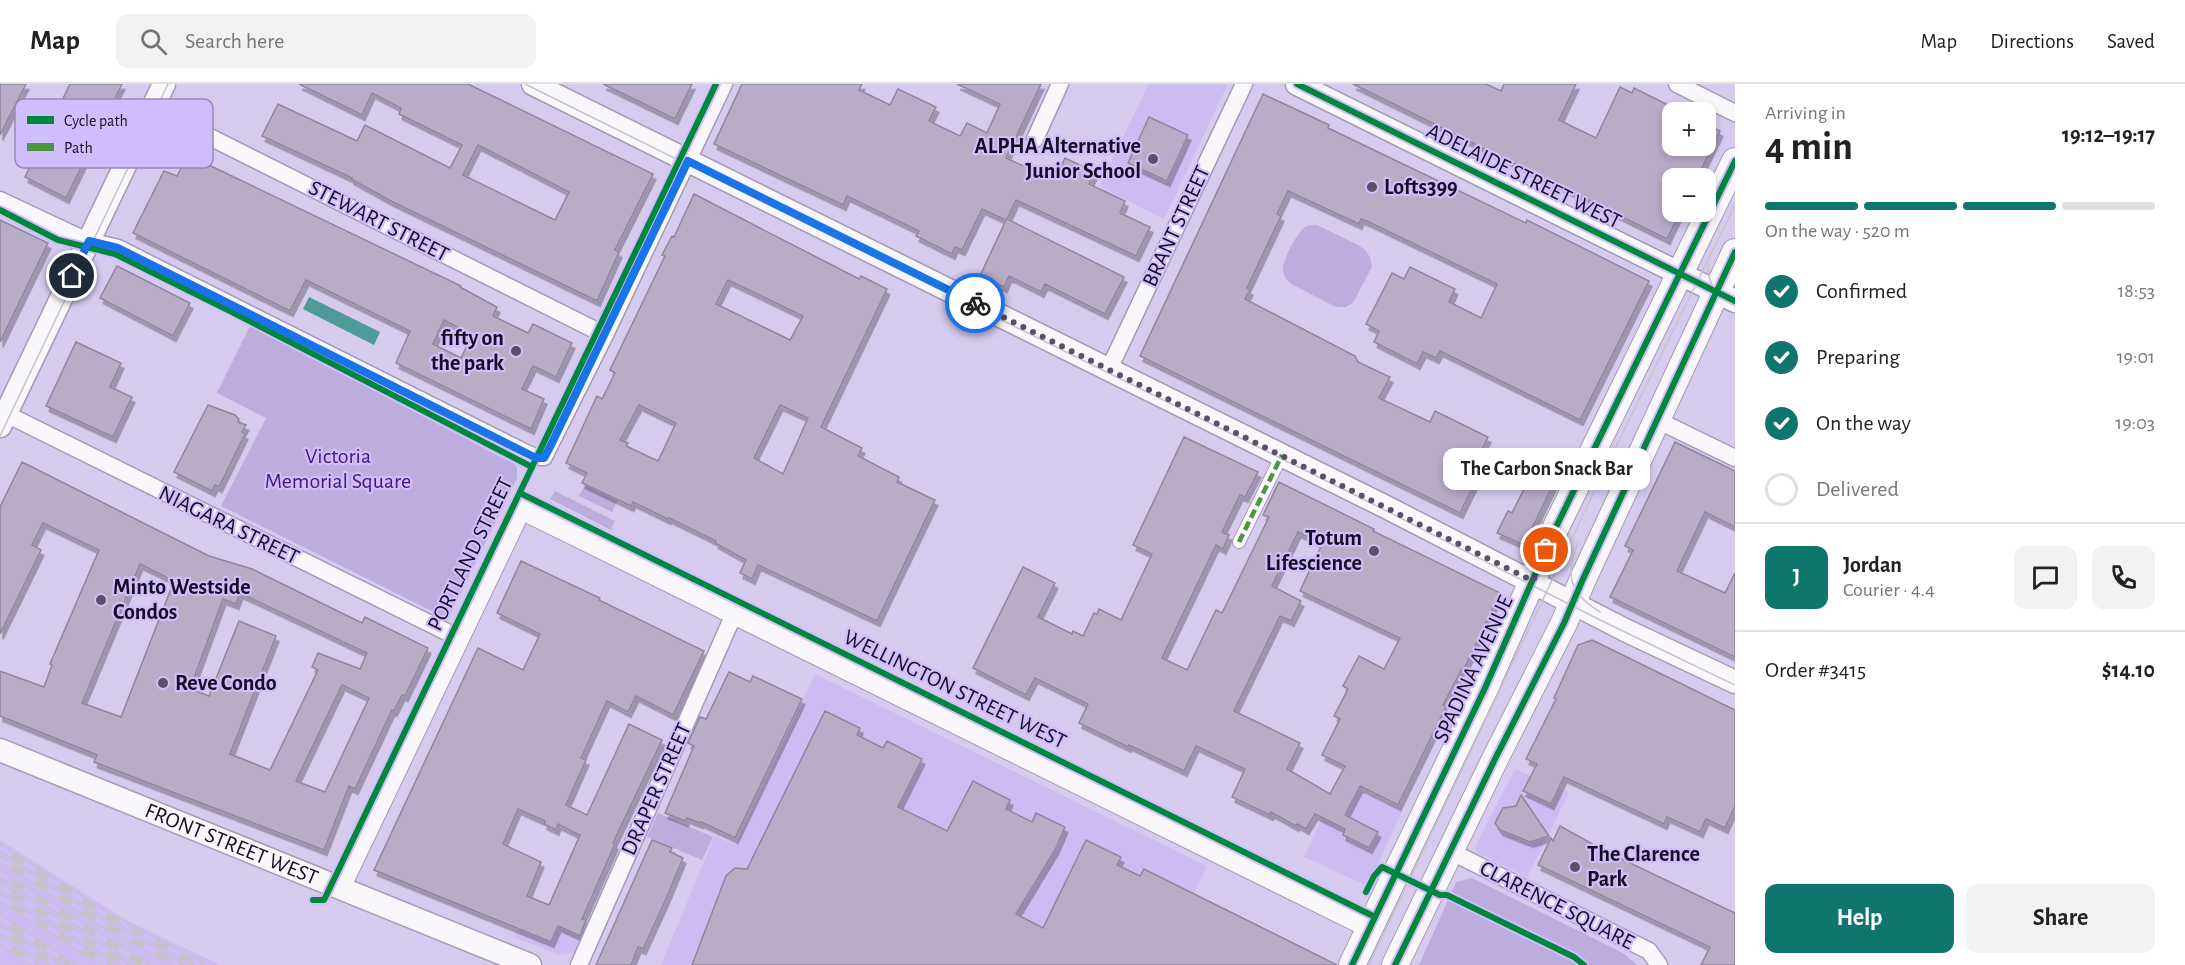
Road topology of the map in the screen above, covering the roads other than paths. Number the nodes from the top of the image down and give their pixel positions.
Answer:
1 (164, 84) edge
2 (533, 84) edge
3 (724, 84) edge
4 (1060, 84) edge
5 (1244, 84) edge
6 (1297, 84) edge
7 (1677, 84) edge
8 (156, 99) edge
9 (1735, 113) edge
10 (213, 139) edge
11 (1035, 139) dead end
12 (688, 161) junction
13 (1735, 161) edge
14 (124, 168) edge
15 (0, 200) edge
16 (89, 241) junction
17 (1735, 252) edge
18 (1680, 274) junction
19 (1726, 296) edge
20 (605, 335) junction
21 (1109, 369) junction
22 (2, 417) edge
23 (1657, 420) junction
24 (1282, 455) junction
25 (1735, 458) edge
26 (521, 509) joint
27 (1239, 542) dead end
28 (1533, 581) junction
29 (1573, 603) junction
30 (734, 614) junction
31 (459, 638) junction
32 (1735, 682) edge
33 (0, 750) edge
34 (1450, 851) junction
35 (340, 888) junction
36 (1370, 928) junction
37 (530, 965) edge
38 (579, 965) edge
39 (1352, 965) edge
40 (1395, 965) edge
41 (1659, 965) edge

1 - 8 main road
2 - 12 main road
3 - 12 street
4 - 11 street
5 - 21 street, BRANT STREET
6 - 18 main road, ADELAIDE STREET WEST
7 - 9 street
10 - 20 street, STEWART STREET
12 - 20 street
12 - 21 main road
13 - 18 main road, SPADINA AVENUE
14 - 16 main road
15 - 16 street
16 - 20 street
16 - 22 main road
17 - 19 main road
18 - 19 main road, ADELAIDE STREET WEST
18 - 28 main road, SPADINA AVENUE
19 - 23 main road
21 - 24 main road
22 - 31 street, NIAGARA STREET
23 - 25 street
23 - 29 main road
24 - 27 street
24 - 28 main road
26 - 30 street, WELLINGTON STREET WEST
26 - 31 street, PORTLAND STREET
28 - 29 main road
28 - 36 main road, SPADINA AVENUE
29 - 32 main road
29 - 34 main road
30 - 36 street, WELLINGTON STREET WEST
30 - 38 street, DRAPER STREET
31 - 35 street, PORTLAND STREET
33 - 35 main road, FRONT STREET WEST
34 - 40 main road
34 - 41 street, CLARENCE SQUARE
35 - 37 main road, FRONT STREET WEST
36 - 39 main road, SPADINA AVENUE

